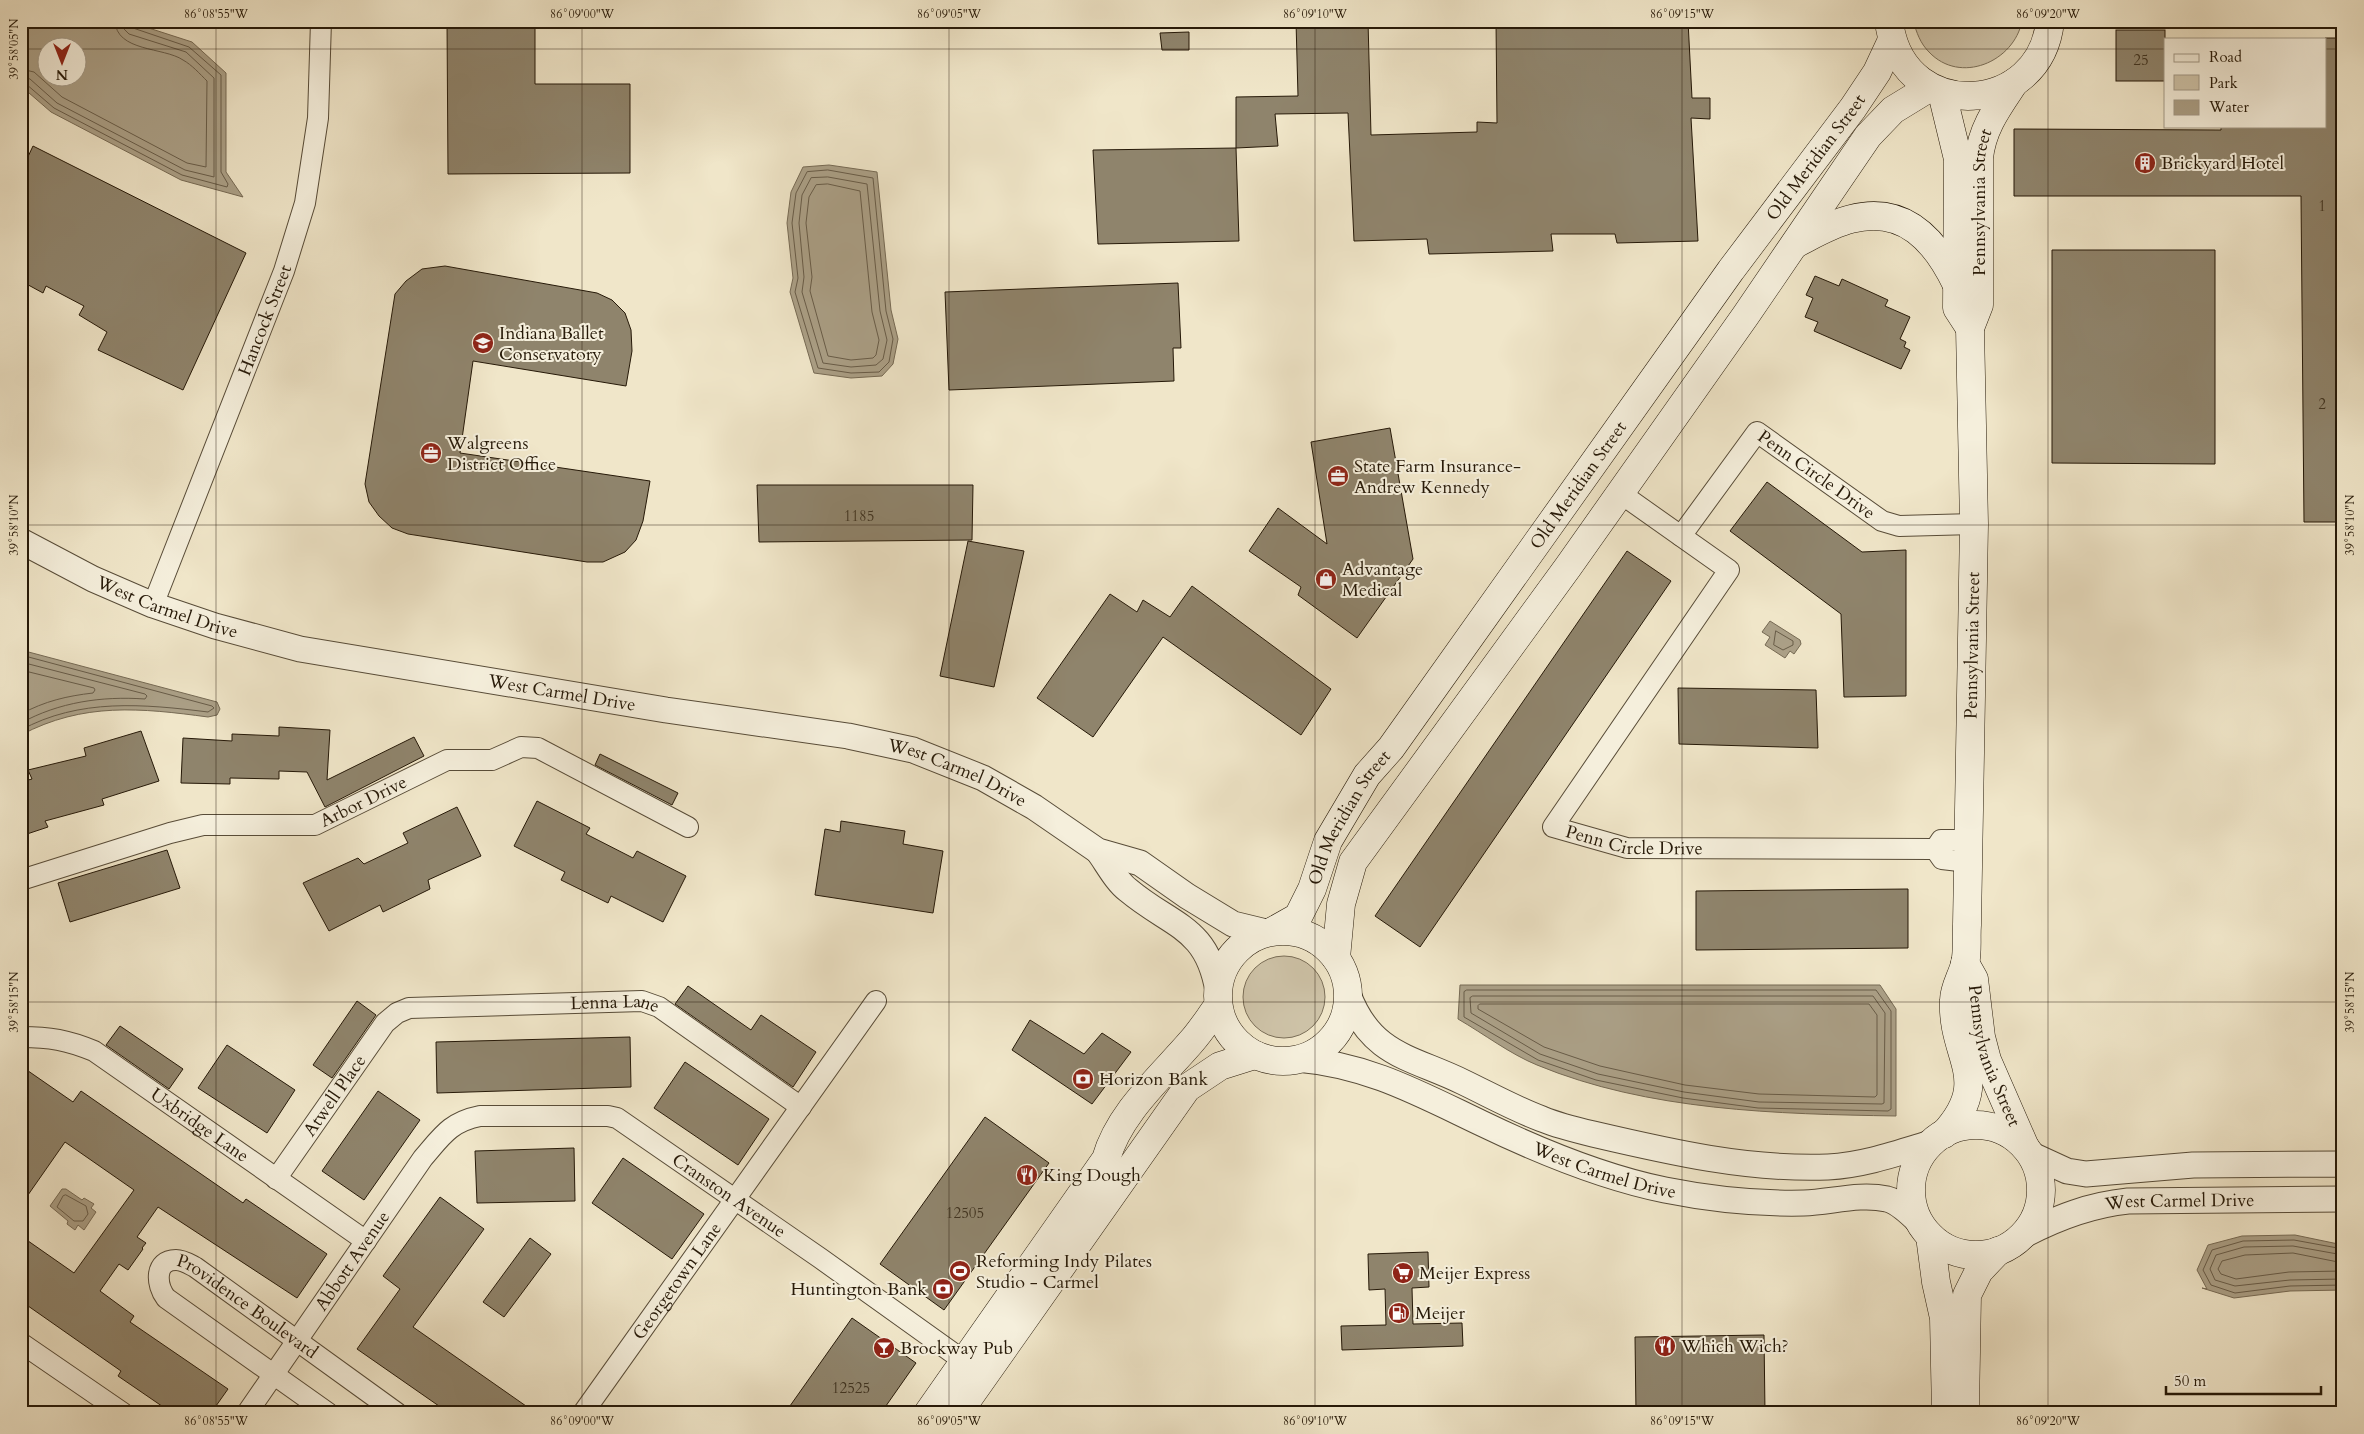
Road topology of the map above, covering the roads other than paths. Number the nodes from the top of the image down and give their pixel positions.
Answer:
1 (321, 21) edge
2 (2050, 21) edge
3 (1890, 30) edge
4 (2014, 83) junction
5 (1936, 90) junction
6 (1794, 245) junction
7 (1959, 288) junction
8 (1970, 328) junction
9 (1620, 493) junction
10 (1974, 524) junction
11 (1681, 536) junction
12 (21, 541) edge
13 (153, 605) junction
14 (688, 826) dead end
15 (1098, 850) junction
16 (1968, 851) junction
17 (21, 880) edge
18 (1270, 932) junction
19 (1336, 958) junction
20 (1965, 963) junction
21 (1348, 994) junction
22 (1218, 998) junction
23 (876, 1001) dead end
24 (397, 1013) joint
25 (21, 1037) edge
26 (1255, 1054) junction
27 (1297, 1059) junction
28 (801, 1107) junction
29 (466, 1119) joint
30 (1938, 1139) junction
31 (2028, 1151) junction
32 (2343, 1167) edge
33 (276, 1179) junction
34 (2343, 1199) edge
35 (736, 1200) junction
36 (1925, 1229) junction
37 (2024, 1234) junction
38 (366, 1241) junction
39 (1998, 1251) junction
40 (299, 1340) junction
41 (21, 1343) edge
42 (964, 1361) junction
43 (275, 1375) junction
44 (123, 1413) edge
45 (247, 1413) edge
46 (328, 1413) edge
47 (397, 1413) edge
48 (583, 1413) edge
49 (928, 1413) edge
50 (958, 1413) edge
51 (1946, 1413) edge
52 (1965, 1413) edge

1 - 13 street, Hancock Street
2 - 4 main road
3 - 5 main road
3 - 18 main road, Old Meridian Street
4 - 5 main road
4 - 8 main road, Pennsylvania Street
5 - 6 main road, Old Meridian Street
5 - 7 main road, Pennsylvania Street
6 - 7 main road
6 - 9 main road, Old Meridian Street
7 - 8 main road, Pennsylvania Street
8 - 10 main road, Pennsylvania Street
9 - 11 street, Penn Circle Drive
9 - 19 main road, Old Meridian Street
10 - 11 street, Penn Circle Drive
10 - 16 main road, Pennsylvania Street
11 - 16 street, Penn Circle Drive
12 - 13 street, West Carmel Drive
13 - 15 street, West Carmel Drive
14 - 17 street, Arbor Drive
15 - 18 street, West Carmel Drive
15 - 22 street, West Carmel Drive
16 - 20 main road, Pennsylvania Street
18 - 19 main road
18 - 22 main road
19 - 21 main road
20 - 30 main road, Pennsylvania Street
20 - 31 main road, Pennsylvania Street
21 - 27 main road
21 - 30 street, West Carmel Drive
22 - 26 main road
22 - 42 main road
23 - 28 street, Georgetown Lane
24 - 28 street, Lenna Lane
24 - 33 street, Atwell Place
25 - 33 street, Uxbridge Lane
26 - 27 main road
26 - 50 main road
27 - 36 street, West Carmel Drive
28 - 35 street, Georgetown Lane
29 - 35 street, Cranston Avenue
29 - 38 street, Abbott Avenue
30 - 31 main road
30 - 36 main road
31 - 32 street, West Carmel Drive
31 - 37 main road
33 - 38 street, Uxbridge Lane
34 - 37 street, West Carmel Drive
35 - 42 street, Cranston Avenue
35 - 48 street, Georgetown Lane
36 - 39 main road
36 - 51 main road
37 - 39 main road
38 - 40 street, Abbott Avenue
39 - 52 main road
40 - 43 street, Abbott Avenue
40 - 43 street, Providence Boulevard
40 - 47 street, Providence Boulevard
41 - 44 street
42 - 49 main road
43 - 45 street, Abbott Avenue
43 - 46 street, Providence Boulevard

